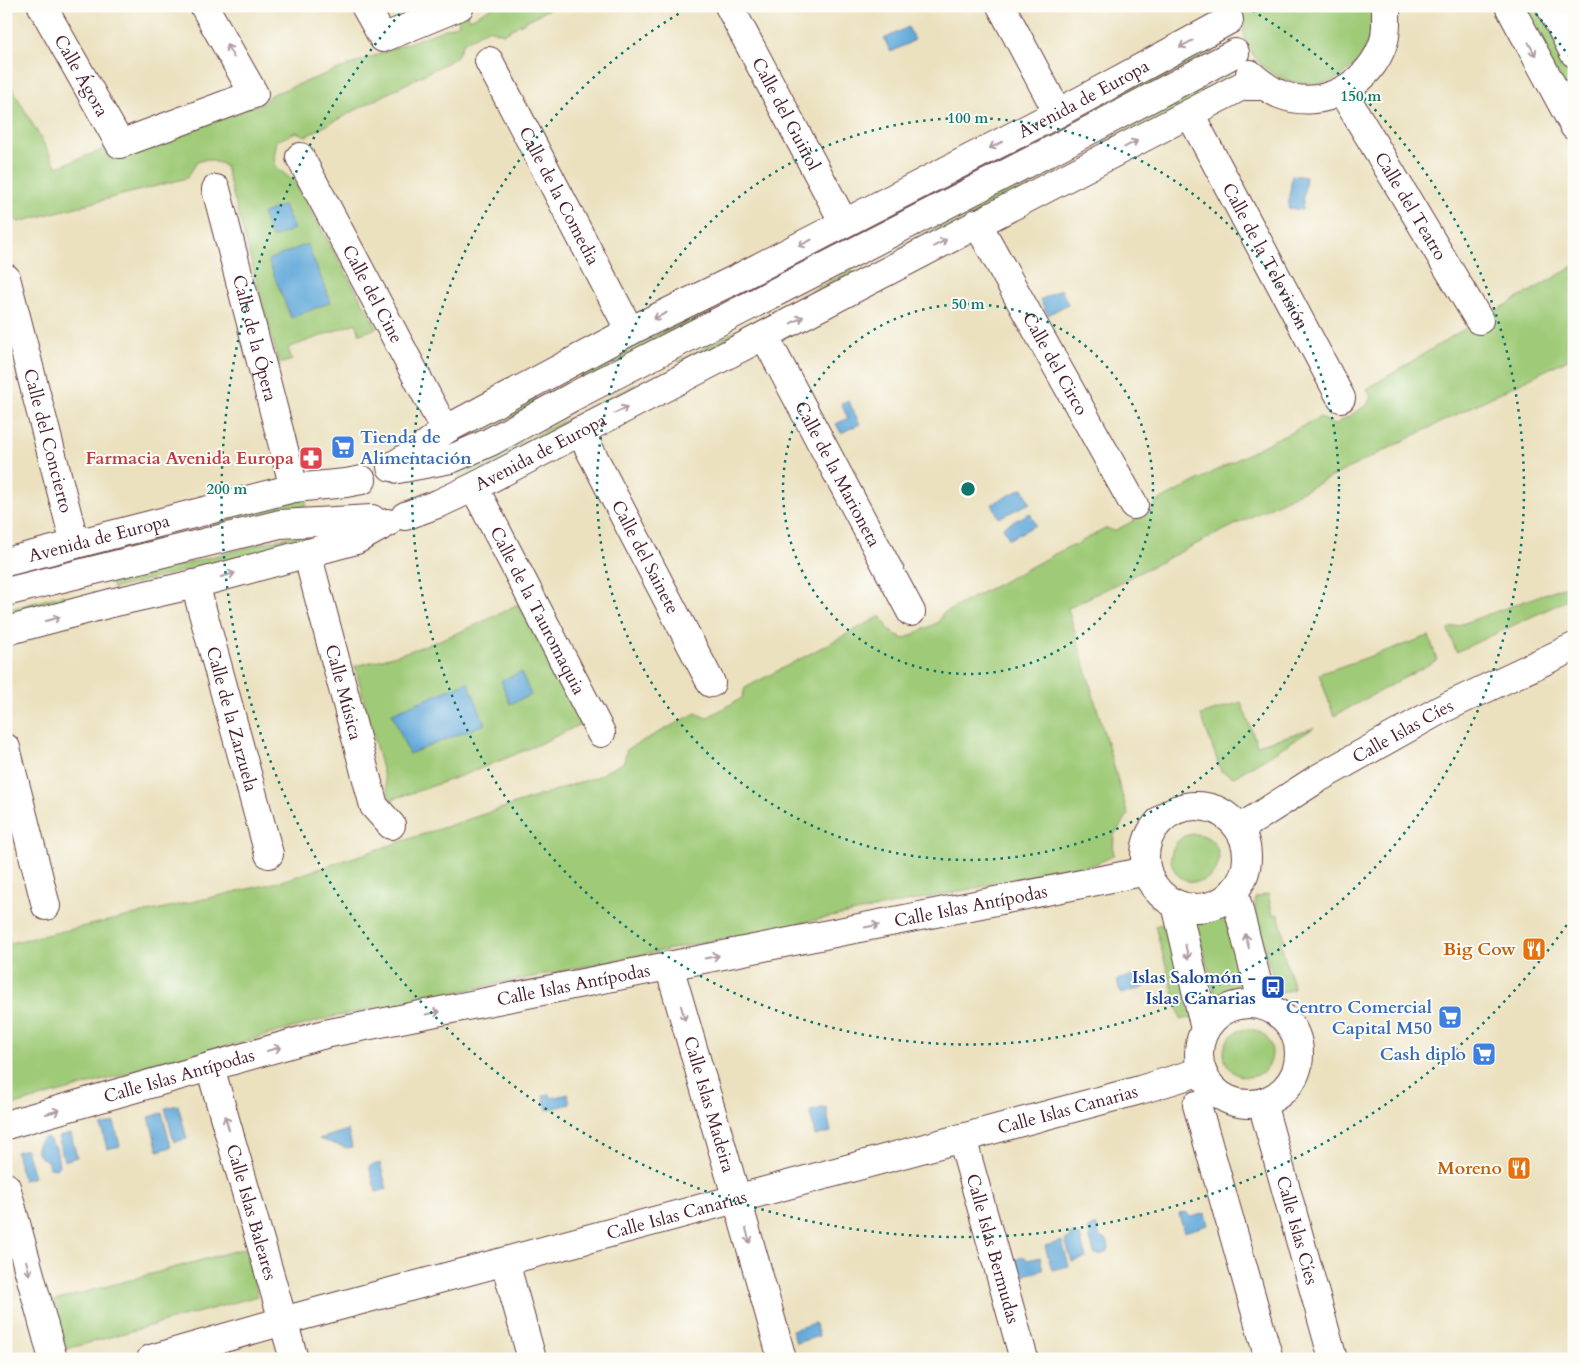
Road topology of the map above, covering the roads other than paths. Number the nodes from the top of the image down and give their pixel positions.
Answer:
1 (42, 6) edge
2 (204, 6) edge
3 (365, 6) edge
4 (460, 6) edge
5 (729, 6) edge
6 (1001, 6) edge
7 (1386, 6) edge
8 (1509, 6) edge
9 (1550, 6) edge
10 (1230, 13) edge
11 (1235, 53) junction
12 (1574, 53) edge
13 (489, 61) dead end
14 (1264, 86) junction
15 (1342, 91) junction
16 (1058, 113) junction
17 (1190, 114) junction
18 (1574, 126) edge
19 (1058, 147) junction
20 (300, 158) dead end
21 (1100, 160) junction
22 (936, 175) junction
23 (984, 185) junction
24 (216, 189) dead end
25 (844, 223) junction
26 (977, 224) junction
27 (877, 240) junction
28 (742, 276) junction
29 (6, 278) edge
30 (868, 281) junction
31 (724, 319) junction
32 (1479, 320) dead end
33 (630, 331) junction
34 (765, 337) junction
35 (635, 365) junction
36 (535, 383) junction
37 (674, 383) junction
38 (574, 396) junction
39 (1341, 398) dead end
40 (445, 430) junction
41 (580, 431) junction
42 (490, 442) junction
43 (394, 468) junction
44 (361, 482) junction
45 (474, 487) junction
46 (294, 488) junction
47 (1134, 505) dead end
48 (192, 515) junction
49 (394, 515) junction
50 (280, 524) junction
51 (75, 544) junction
52 (170, 550) junction
53 (307, 553) junction
54 (6, 562) edge
55 (73, 576) junction
56 (195, 584) junction
57 (6, 592) edge
58 (111, 603) junction
59 (911, 612) dead end
60 (6, 631) edge
61 (1574, 647) edge
62 (711, 683) dead end
63 (601, 732) dead end
64 (6, 748) edge
65 (391, 825) dead end
66 (1239, 828) junction
67 (268, 854) dead end
68 (1146, 871) junction
69 (1234, 891) junction
70 (1176, 904) junction
71 (46, 906) dead end
72 (669, 966) junction
73 (1263, 1005) junction
74 (1206, 1029) junction
75 (210, 1067) junction
76 (1202, 1071) junction
77 (1262, 1103) junction
78 (1197, 1105) dead end
79 (6, 1125) edge
80 (962, 1138) junction
81 (6, 1187) edge
82 (736, 1199) junction
83 (505, 1262) junction
84 (284, 1321) junction
85 (54, 1359) edge
86 (151, 1359) edge
87 (294, 1359) edge
88 (532, 1359) edge
89 (782, 1359) edge
90 (1024, 1359) edge
91 (1269, 1359) edge
92 (1334, 1359) edge

1 -> 2 street, Calle Ágora
3 - 4 street
5 - 25 street, Calle del Guiñol
6 - 16 street
7 - 15 street
8 -> 18 street
9 - 12 street
10 - 11 street
10 -> 16 street, Avenida de Europa
11 - 14 street
11 - 19 street, Avenida de Europa
13 - 33 street, Calle de la Comedia
14 - 15 street
14 - 17 street, Avenida de Europa
15 - 32 street, Calle del Teatro
16 -> 22 street, Avenida de Europa
21 -> 17 street, Avenida de Europa
17 - 39 street, Calle de la Televisión
19 - 21 street, Avenida de Europa
19 - 23 street, Avenida de Europa
20 - 40 street, Calle del Cine
21 - 26 street, Avenida de Europa
22 - 23 street
22 - 25 street, Avenida de Europa
23 - 27 street, Avenida de Europa
24 - 46 street, Calle de la Ópera
25 -> 28 street, Avenida de Europa
30 -> 26 street, Avenida de Europa
26 - 47 street, Calle del Circo
27 - 30 street
27 - 31 street, Avenida de Europa
28 - 31 street
28 -> 33 street, Avenida de Europa
29 - 51 street, Calle del Concierto
34 -> 30 street, Avenida de Europa
31 - 35 street, Avenida de Europa
33 - 36 street, Avenida de Europa
34 - 37 street, Avenida de Europa
34 - 59 street, Calle de la Marioneta
35 - 37 street
35 - 38 street, Avenida de Europa
36 - 38 street, Avenida de Europa
36 - 40 street, Avenida de Europa
41 -> 37 street, Avenida de Europa
38 - 42 street, Avenida de Europa
40 - 43 street, Avenida de Europa
41 - 45 street, Avenida de Europa
41 - 62 street, Calle del Sainete
42 - 43 street, Avenida de Europa
42 - 49 street, Avenida de Europa
43 - 44 street
43 - 49 street
44 - 46 street, Avenida de Europa
44 - 49 street
44 - 50 street, Avenida de Europa
45 - 49 street, Avenida de Europa
45 - 63 street, Calle de la Tauromaquia
46 - 48 street, Avenida de Europa
48 - 51 street, Avenida de Europa
48 - 52 street, Avenida de Europa
49 - 50 street, Avenida de Europa
49 - 53 street, Avenida de Europa
50 - 52 street, Avenida de Europa
51 - 54 street, Avenida de Europa
52 - 55 street, Avenida de Europa
56 -> 53 street, Avenida de Europa
53 - 65 street, Calle Música
55 - 57 street, Avenida de Europa
55 - 58 street, Avenida de Europa
56 - 58 street, Avenida de Europa
56 - 67 street, Calle de la Zarzuela
60 -> 58 street, Avenida de Europa
61 - 66 street, Calle Islas Cíes
64 - 71 street
66 - 68 street
66 - 69 street
68 - 70 street
72 -> 68 street, Calle Islas Antípodas
69 - 70 street
73 -> 69 street
70 -> 74 street
75 -> 72 street, Calle Islas Antípodas
72 -> 82 street, Calle Islas Madeira
73 - 74 street
73 - 77 street
74 - 76 street
79 -> 75 street, Calle Islas Antípodas
84 -> 75 street, Calle Islas Baleares
76 - 77 street
76 - 80 street, Calle Islas Canarias
77 - 92 street, Calle Islas Cíes
78 - 91 street
80 - 82 street, Calle Islas Canarias
80 - 90 street, Calle Islas Bermudas
81 -> 85 street
82 - 83 street, Calle Islas Canarias
82 -> 89 street, Calle Islas Madeira
83 - 84 street, Calle Islas Canarias
83 - 88 street
84 - 86 street, Calle Islas Canarias
84 - 87 street, Calle Islas Baleares

